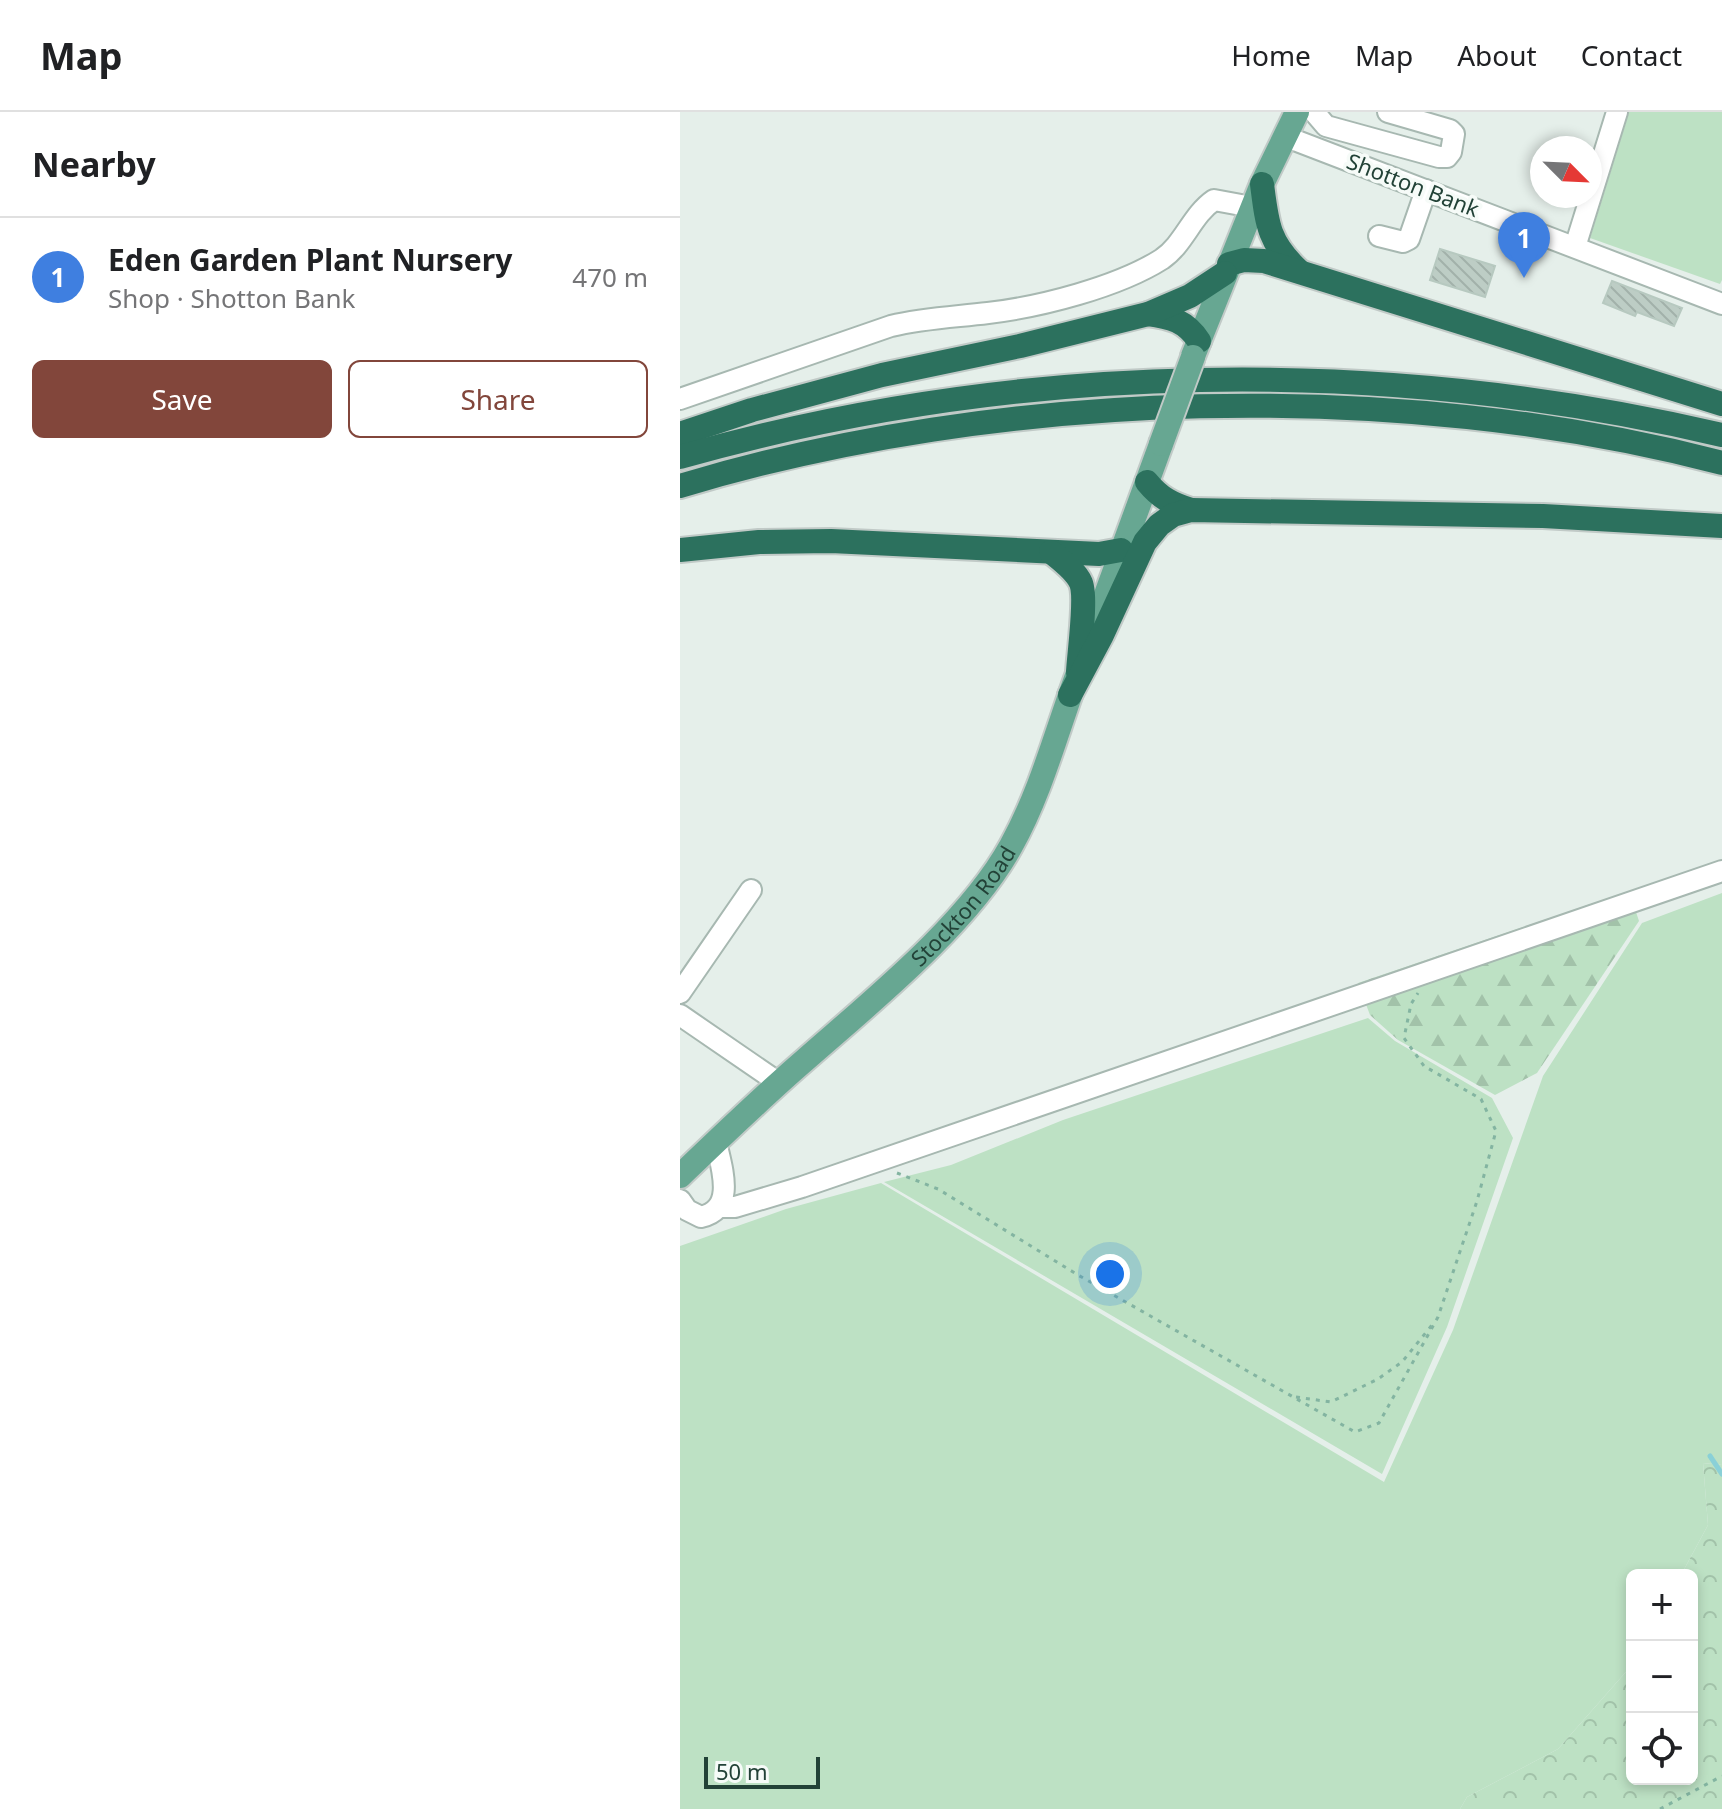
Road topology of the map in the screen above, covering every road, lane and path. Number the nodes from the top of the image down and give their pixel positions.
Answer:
1 (1297, 112) edge
2 (1314, 112) edge
3 (1388, 112) edge
4 (1617, 112) edge
5 (1284, 136) junction
6 (1262, 184) junction
7 (1426, 190) junction
8 (1252, 207) junction
9 (1379, 236) dead end
10 (1575, 247) junction
11 (1227, 268) junction
12 (1300, 272) junction
13 (1720, 300) edge
14 (1148, 314) junction
15 (1196, 349) junction
16 (680, 399) edge
17 (1722, 404) edge
18 (680, 434) edge
19 (1722, 435) edge
20 (680, 457) edge
21 (1722, 463) edge
22 (1147, 482) junction
23 (680, 486) edge
24 (1191, 510) junction
25 (1722, 526) edge
26 (680, 550) edge
27 (1121, 550) junction
28 (1051, 552) junction
29 (1074, 683) junction
30 (1722, 871) edge
31 (751, 890) dead end
32 (1432, 971) junction
33 (680, 993) edge
34 (680, 1015) edge
35 (779, 1083) junction
36 (716, 1142) junction
37 (871, 1164) junction
38 (680, 1176) edge
39 (680, 1200) edge
40 (721, 1207) junction
41 (1438, 1317) junction
42 (1292, 1397) junction
43 (1722, 1776) edge
44 (1660, 1809) edge

1 - 5 main road, Stockton Road
2 - 3 street
4 - 10 street
5 - 6 main road, Stockton Road
5 - 7 street, Shotton Bank
6 - 8 main road, Stockton Road
6 - 12 highway
7 - 9 street
7 - 10 street, Shotton Bank
8 - 11 main road, Stockton Road
8 - 16 street
10 - 13 street, Shotton Bank
11 - 12 highway
11 - 14 highway
11 - 15 main road, Stockton Road
12 - 17 highway
14 - 15 highway
14 - 18 highway
15 - 22 main road, Stockton Road, bridge
19 - 20 highway
21 - 23 highway
22 - 24 highway
22 - 27 main road, Stockton Road
24 - 25 highway
24 - 29 highway
26 - 28 highway
27 - 28 highway
27 - 29 main road, Stockton Road
28 - 29 highway
29 - 35 main road, Stockton Road
30 - 32 street
31 - 33 street
32 - 37 street
32 - 41 path
34 - 35 street
35 - 36 main road, Stockton Road
36 - 38 main road, Stockton Road
36 - 40 street
37 - 40 street
37 - 42 path
39 - 40 street
41 - 42 path
41 - 42 path
43 - 44 path

